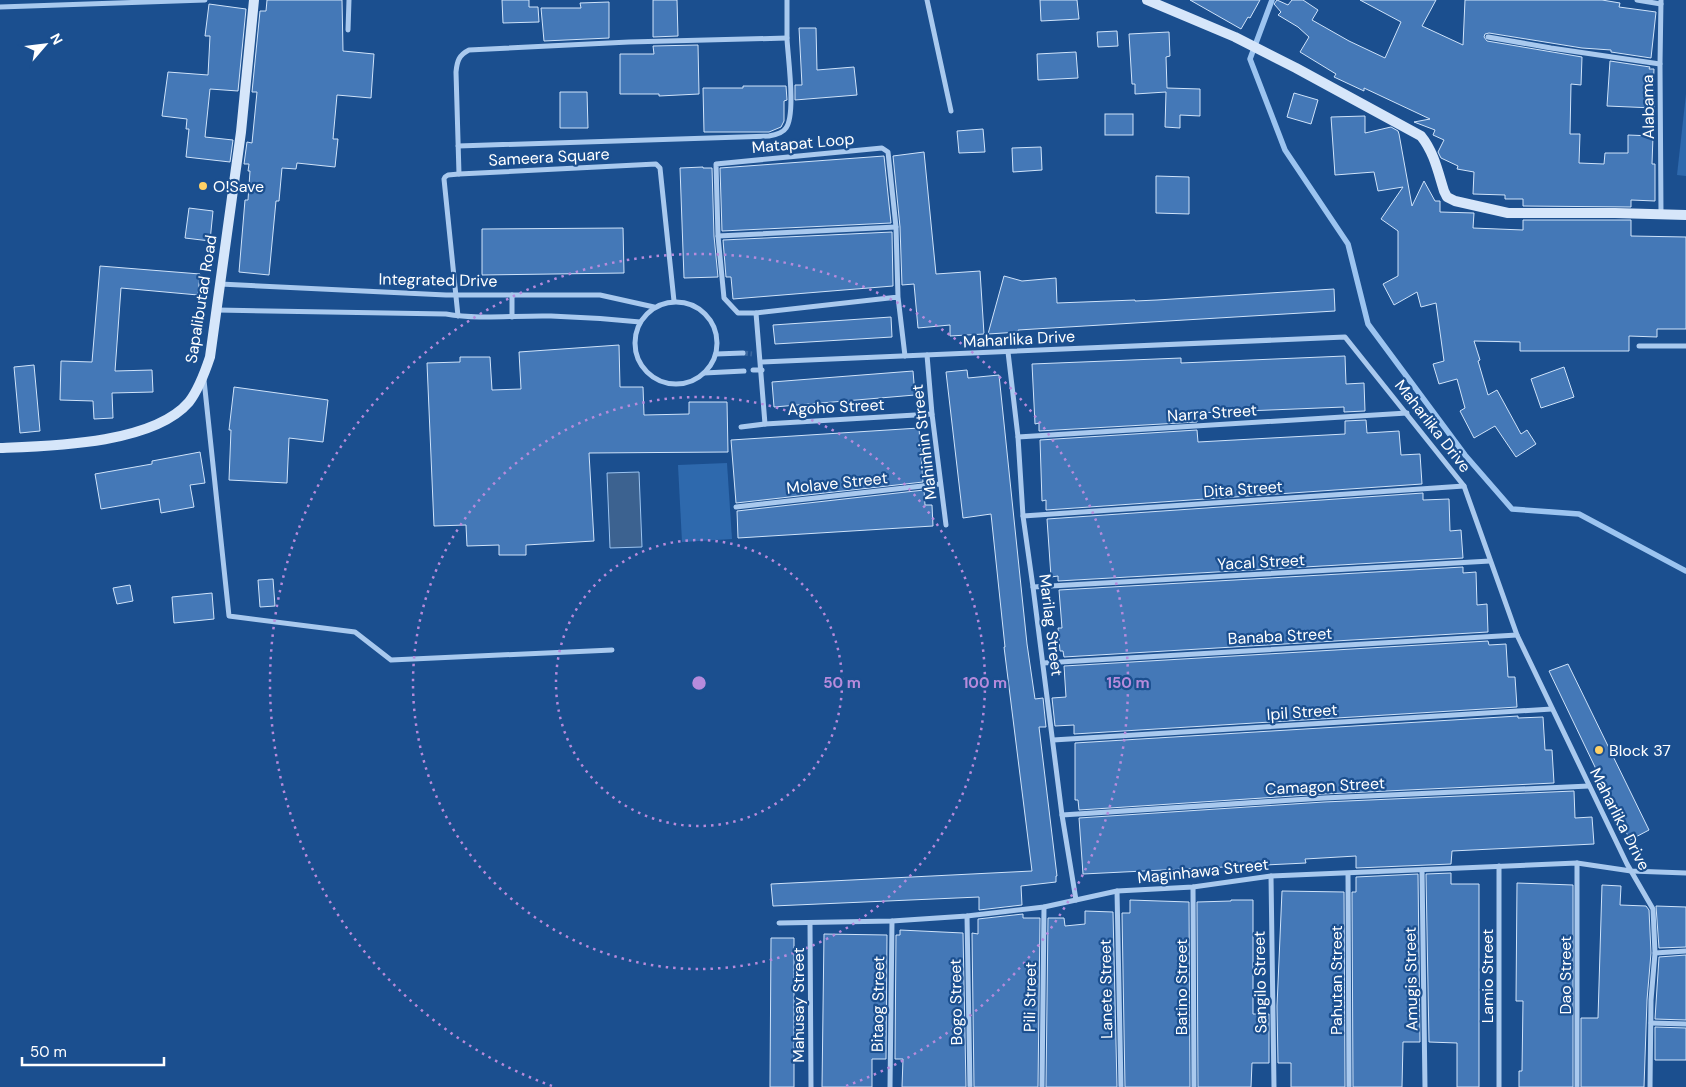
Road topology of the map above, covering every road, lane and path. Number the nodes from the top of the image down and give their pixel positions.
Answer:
1 (205, 0) edge
2 (254, 0) edge
3 (349, 0) edge
4 (927, 0) edge
5 (1147, 0) edge
6 (1637, 0) edge
7 (787, 2) edge
8 (1661, 2) edge
9 (1163, 3) edge
10 (0, 8) edge
11 (348, 30) dead end
12 (1488, 37) dead end
13 (788, 38) junction
14 (1660, 64) junction
15 (951, 112) dead end
16 (458, 146) junction
17 (459, 174) junction
18 (1661, 214) junction
19 (1686, 215) edge
20 (896, 227) junction
21 (718, 236) junction
22 (220, 284) junction
23 (456, 294) junction
24 (512, 295) junction
25 (898, 297) junction
26 (674, 301) junction
27 (654, 307) junction
28 (217, 310) junction
29 (756, 313) junction
30 (458, 316) junction
31 (512, 317) junction
32 (640, 322) junction
33 (1639, 346) dead end
34 (1686, 346) edge
35 (1008, 352) junction
36 (743, 353) tunnel mouth
37 (716, 354) junction
38 (752, 354) tunnel mouth
39 (760, 354) junction
40 (927, 355) junction
41 (905, 356) junction
42 (761, 362) junction
43 (753, 370) dead end
44 (762, 370) junction
45 (744, 371) dead end
46 (704, 373) junction
47 (203, 377) junction
48 (1407, 413) junction
49 (932, 414) junction
50 (765, 424) junction
51 (741, 427) dead end
52 (1018, 438) junction
53 (0, 448) edge
54 (940, 484) junction
55 (1464, 486) junction
56 (736, 507) dead end
57 (1023, 516) junction
58 (946, 525) dead end
59 (1490, 562) junction
60 (1034, 587) junction
61 (1517, 635) junction
62 (612, 650) dead end
63 (1043, 663) junction
64 (1552, 709) junction
65 (1053, 740) junction
66 (1589, 786) junction
67 (1062, 815) junction
68 (1577, 863) junction
69 (1499, 866) junction
70 (1422, 870) junction
71 (1631, 871) junction
72 (1686, 873) edge
73 (1348, 874) junction
74 (1271, 876) junction
75 (1193, 887) junction
76 (1117, 891) junction
77 (1076, 900) junction
78 (1044, 908) junction
79 (967, 916) junction
80 (892, 920) junction
81 (779, 923) dead end
82 (810, 923) junction
83 (1686, 951) edge
84 (1655, 953) junction
85 (1651, 1023) junction
86 (1686, 1024) edge
87 (811, 1087) edge
88 (890, 1087) edge
89 (970, 1087) edge
90 (1042, 1087) edge
91 (1121, 1087) edge
92 (1194, 1087) edge
93 (1274, 1087) edge
94 (1349, 1087) edge
95 (1425, 1087) edge
96 (1499, 1087) edge
97 (1577, 1087) edge
98 (1650, 1087) edge

1 - 10 street
2 - 22 street, Sapalibutad Road
3 - 11 street
4 - 15 street
5 - 9 street
6 - 8 street
7 - 13 street
8 - 14 street, Alabama
9 - 18 street
12 - 14 street
13 - 16 street
13 - 16 street
14 - 18 street, Alabama
16 - 17 street
17 - 23 street
17 - 26 street, Sameera Square
18 - 19 street
20 - 21 street
20 - 21 street, Matapat Loop
20 - 25 street, Matapat Loop
21 - 29 street, Matapat Loop
22 - 23 street, Integrated Drive
22 - 28 street, Sapalibutad Road
23 - 24 street, Integrated Drive
23 - 30 street
24 - 27 street, Integrated Drive
24 - 31 street
25 - 29 street, Matapat Loop
25 - 41 street, Matapat Loop
26 - 27 street
26 - 37 street
27 - 32 street
28 - 30 street, Integrated Drive
28 - 47 street, Sapalibutad Road
29 - 39 street
30 - 31 street, Integrated Drive
31 - 32 street, Integrated Drive
32 - 46 street
33 - 34 street
35 - 40 street, Maharlika Drive
35 - 48 street, Maharlika Drive
35 - 52 street, Marilag Street
36 - 37 street
37 - 46 street
38 - 39 street
39 - 42 street
40 - 41 street, Maharlika Drive
40 - 49 street, Mahinhin Street
41 - 42 street, Maharlika Drive
42 - 44 street
43 - 44 street
44 - 50 street
45 - 46 street
47 - 53 street, Sapalibutad Road
47 - 62 street
48 - 52 street, Narra Street
48 - 55 street, Maharlika Drive
49 - 50 street, Agoho Street
49 - 54 street, Mahinhin Street
50 - 51 street, Agoho Street
52 - 57 street, Marilag Street
54 - 56 street, Molave Street
54 - 58 street, Mahinhin Street
55 - 57 street, Dita Street
55 - 59 street, Maharlika Drive
57 - 60 street, Marilag Street
59 - 60 street, Yacal Street
59 - 61 street, Maharlika Drive
60 - 63 street, Marilag Street
61 - 63 street, Banaba Street
61 - 64 street, Maharlika Drive
63 - 65 street, Marilag Street
64 - 65 street, Ipil Street
64 - 66 street, Maharlika Drive
65 - 67 street, Marilag Street
66 - 67 street, Camagon Street
66 - 71 street, Maharlika Drive
67 - 77 street, Marilag Street
68 - 69 street, Maginhawa Street
68 - 71 street, Maginhawa Street
68 - 97 street, Dao Street
69 - 70 street, Maginhawa Street
69 - 96 street, Lamio Street
70 - 73 street, Maginhawa Street
70 - 95 street, Amugis Street
71 - 72 street, Maginhawa Street
71 - 84 street, Maharlika Drive
73 - 74 street, Maginhawa Street
73 - 94 street, Pahutan Street
74 - 75 street, Maginhawa Street
74 - 93 street, Sangilo Street
75 - 76 street, Maginhawa Street
75 - 92 street, Batino Street
76 - 77 street, Maginhawa Street
76 - 91 street, Lanete Street
77 - 78 street, Maginhawa Street
78 - 79 street, Maginhawa Street
78 - 90 street, Pili Street
79 - 80 street, Maginhawa Street
79 - 89 street, Bogo Street
80 - 82 street, Maginhawa Street
80 - 88 street, Bitaog Street
81 - 82 street, Maginhawa Street
82 - 87 street, Mahusay Street
83 - 84 street
84 - 85 street, Maharlika Drive
85 - 86 street
85 - 98 street, Maharlika Drive

